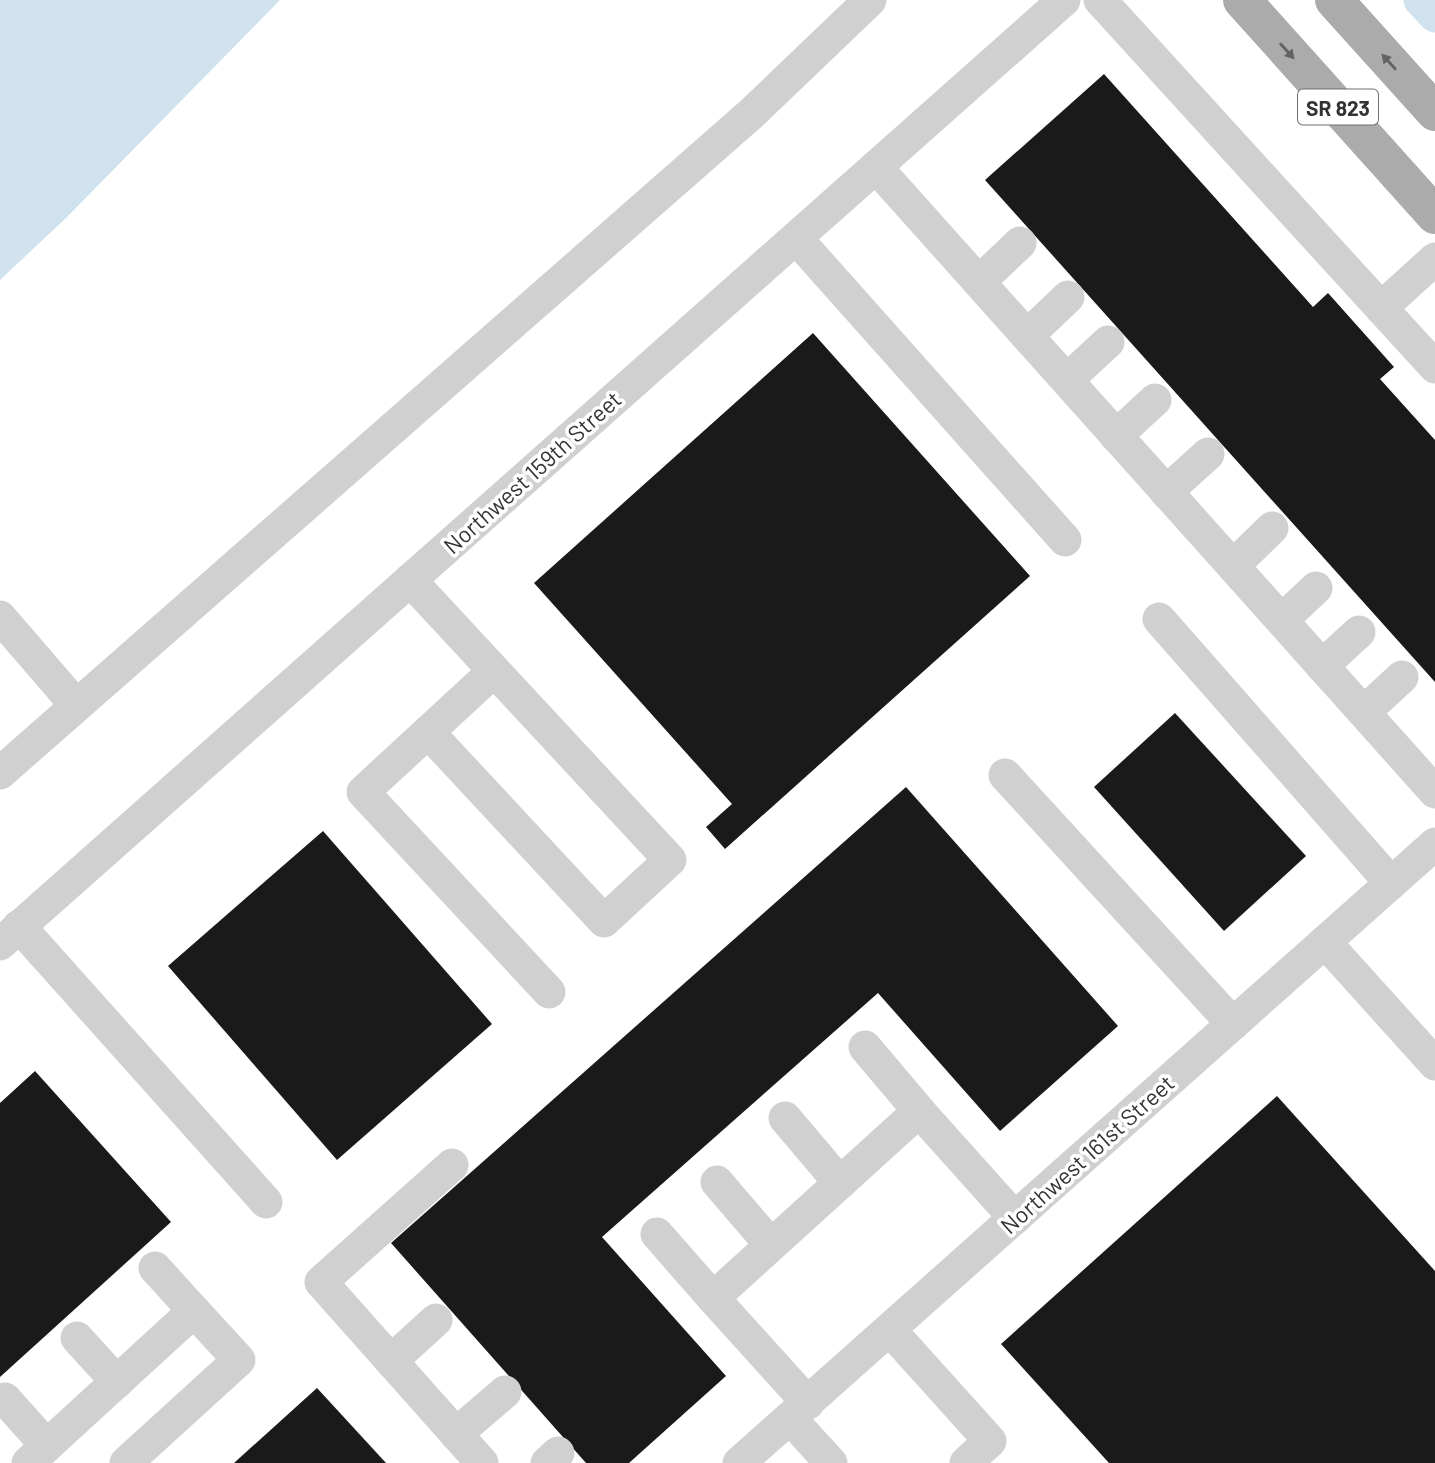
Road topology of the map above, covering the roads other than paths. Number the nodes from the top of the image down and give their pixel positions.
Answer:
1 (870, 0) edge
2 (1064, 0) edge
3 (1100, 0) edge
4 (1242, 0) edge
5 (1334, 0) edge
6 (1435, 112) edge
7 (876, 167) junction
8 (1435, 215) edge
9 (796, 238) junction
10 (1020, 243) dead end
11 (1435, 259) edge
12 (979, 282) junction
13 (1068, 297) dead end
14 (1381, 308) junction
15 (1027, 336) junction
16 (1108, 342) dead end
17 (1435, 367) edge
18 (1067, 380) junction
19 (1154, 400) dead end
20 (1116, 436) junction
21 (1208, 454) dead end
22 (1166, 492) junction
23 (1272, 528) dead end
24 (1065, 540) dead end
25 (1233, 566) junction
26 (410, 580) junction
27 (1315, 588) dead end
28 (0, 617) edge
29 (1159, 619) dead end
30 (1282, 620) junction
31 (1359, 632) dead end
32 (1322, 666) junction
33 (494, 670) junction
34 (1402, 677) dead end
35 (75, 704) junction
36 (1364, 712) junction
37 (428, 732) junction
38 (1, 770) edge
39 (1005, 775) dead end
40 (1435, 792) edge
41 (1435, 844) edge
42 (1391, 883) junction
43 (10, 935) edge
44 (1325, 942) junction
45 (549, 992) dead end
46 (1233, 1024) junction
47 (865, 1047) dead end
48 (1435, 1064) edge
49 (919, 1111) junction
50 (785, 1118) dead end
51 (452, 1165) dead end
52 (716, 1182) dead end
53 (840, 1183) junction
54 (266, 1202) dead end
55 (1015, 1218) junction
56 (657, 1234) dead end
57 (771, 1245) junction
58 (155, 1268) dead end
59 (713, 1298) junction
60 (194, 1311) junction
61 (436, 1320) dead end
62 (890, 1330) junction
63 (77, 1338) dead end
64 (391, 1361) junction
65 (117, 1382) junction
66 (505, 1392) dead end
67 (5, 1399) dead end
68 (799, 1410) junction
69 (456, 1434) junction
70 (38, 1454) edge
71 (126, 1463) edge
72 (482, 1463) edge
73 (739, 1463) edge
74 (831, 1463) edge
75 (966, 1463) edge

1 - 35 street
2 - 7 street, Northwest 159th Street
3 - 14 street
4 -> 8 main road, SR 823
6 -> 5 main road, SR 823
7 - 9 street, Northwest 159th Street
7 - 12 street
9 - 24 street
9 - 26 street, Northwest 159th Street
10 - 12 street
11 - 14 street
12 - 15 street
13 - 15 street
14 - 17 street
15 - 18 street
16 - 18 street
18 - 20 street
19 - 20 street
20 - 22 street
21 - 22 street
22 - 25 street
23 - 25 street
25 - 30 street
26 - 33 street
26 - 43 street, Northwest 159th Street
27 - 30 street
28 - 35 street
29 - 42 street
30 - 32 street
31 - 32 street
32 - 36 street
33 - 37 street
33 - 37 street
34 - 36 street
35 - 38 street
36 - 40 street
37 - 45 street
39 - 46 street
41 - 42 street, Northwest 161st Street
42 - 44 street, Northwest 161st Street
43 - 54 street
44 - 46 street, Northwest 161st Street
44 - 48 street
46 - 55 street, Northwest 161st Street
47 - 49 street
49 - 53 street
49 - 55 street
50 - 53 street
51 - 64 street
52 - 57 street
53 - 57 street
55 - 62 street, Northwest 161st Street
56 - 59 street
57 - 59 street
58 - 60 street
59 - 68 street
60 - 65 street
60 - 71 street
61 - 64 street
62 - 68 street, Northwest 161st Street
62 - 75 street
63 - 65 street
64 - 69 street
65 - 70 street
66 - 69 street
67 - 70 street
68 - 73 street, Northwest 161st Street
68 - 74 street
69 - 72 street

